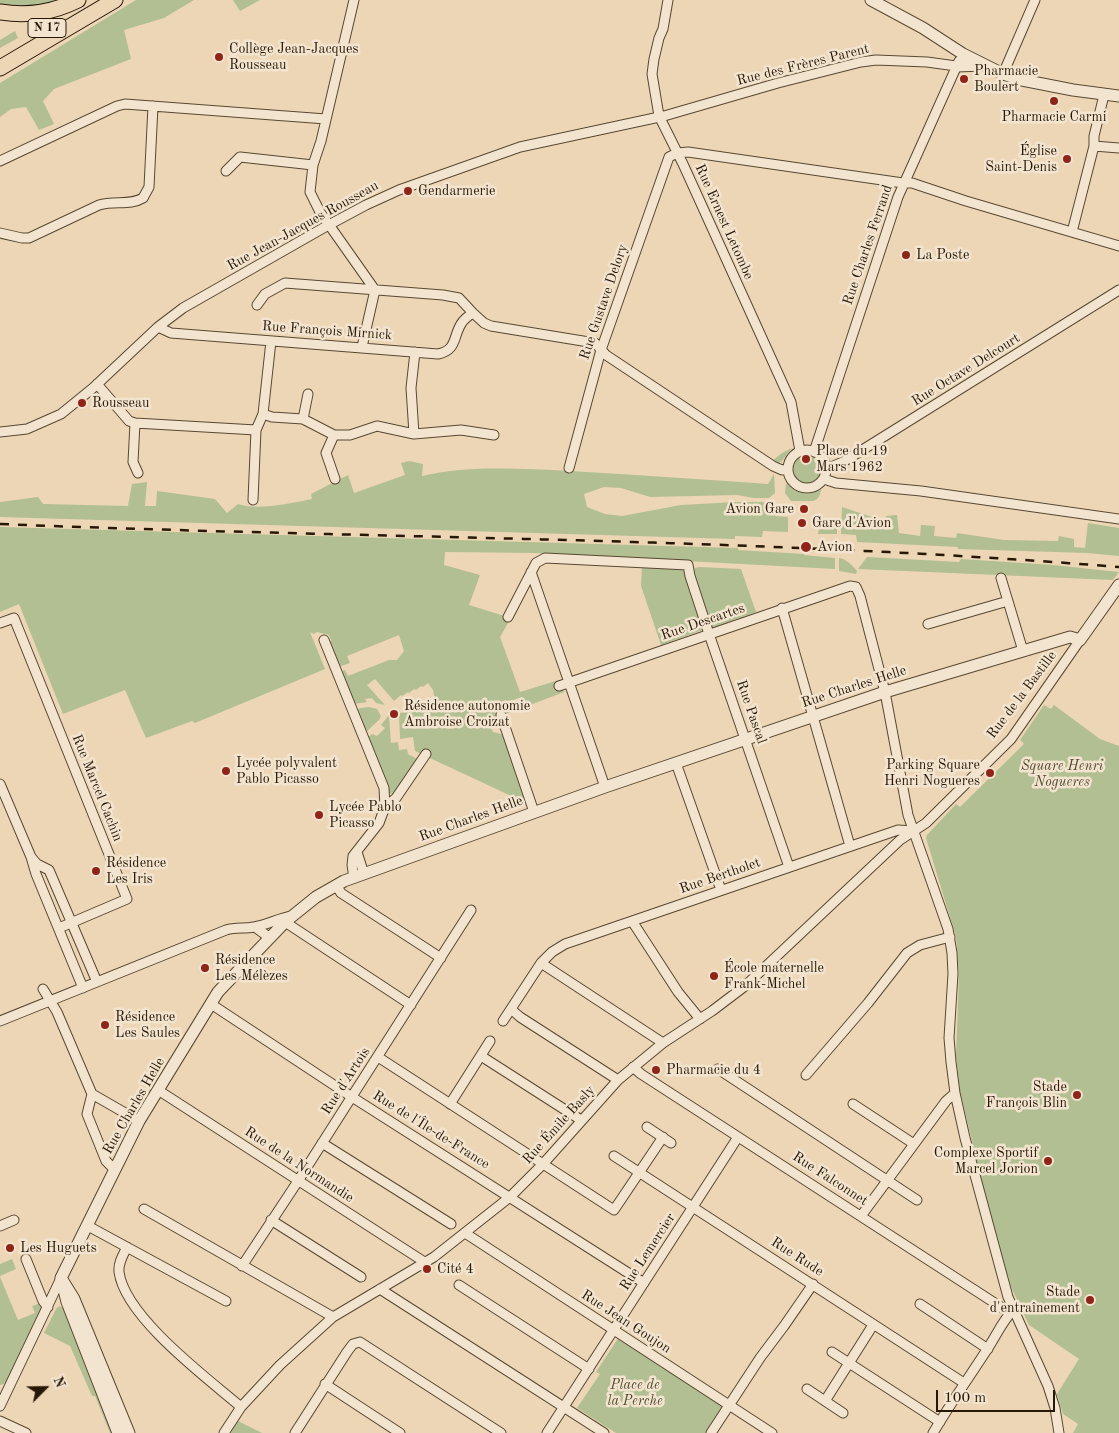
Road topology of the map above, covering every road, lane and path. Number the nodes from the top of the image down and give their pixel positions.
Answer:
1 (78, 0) edge
2 (94, 0) edge
3 (115, 0) edge
4 (354, 0) edge
5 (668, 0) edge
6 (871, 0) edge
7 (1035, 0) edge
8 (0, 12) edge
9 (64, 30) junction
10 (963, 54) junction
11 (0, 56) edge
12 (984, 65) junction
13 (956, 66) junction
14 (0, 68) edge
15 (1003, 74) junction
16 (0, 78) edge
17 (1104, 95) junction
18 (1119, 96) edge
19 (153, 106) junction
20 (659, 116) junction
21 (326, 119) junction
22 (1094, 146) junction
23 (1119, 148) edge
24 (678, 153) junction
25 (0, 161) edge
26 (313, 164) junction
27 (226, 172) dead end
28 (903, 183) junction
29 (330, 224) junction
30 (1072, 232) junction
31 (0, 233) edge
32 (1119, 246) edge
33 (375, 290) junction
34 (1119, 290) edge
35 (256, 305) dead end
36 (473, 313) junction
37 (158, 327) junction
38 (271, 341) junction
39 (362, 347) junction
40 (601, 350) junction
41 (415, 352) junction
42 (97, 384) junction
43 (308, 394) dead end
44 (263, 414) junction
45 (303, 419) junction
46 (136, 423) junction
47 (256, 430) junction
48 (0, 432) edge
49 (414, 434) junction
50 (334, 436) junction
51 (494, 436) dead end
52 (800, 451) junction
53 (814, 452) junction
54 (569, 468) dead end
55 (788, 469) junction
56 (826, 469) junction
57 (138, 473) dead end
58 (335, 479) dead end
59 (824, 479) junction
60 (253, 500) dead end
61 (1119, 519) edge
62 (531, 572) junction
63 (1001, 578) dead end
64 (1119, 584) edge
65 (1008, 601) junction
66 (782, 608) junction
67 (508, 617) dead end
68 (0, 623) edge
69 (928, 624) dead end
70 (709, 634) junction
71 (324, 640) dead end
72 (1080, 640) junction
73 (1023, 651) junction
74 (570, 682) junction
75 (559, 686) dead end
76 (885, 692) junction
77 (501, 715) dead end
78 (814, 716) junction
79 (745, 739) junction
80 (426, 754) dead end
81 (676, 763) junction
82 (0, 784) edge
83 (605, 787) junction
84 (385, 808) junction
85 (534, 812) junction
86 (914, 831) junction
87 (850, 846) junction
88 (31, 857) junction
89 (789, 867) junction
90 (359, 876) junction
91 (336, 885) junction
92 (720, 890) junction
93 (471, 910) dead end
94 (288, 919) junction
95 (632, 921) junction
96 (72, 923) junction
97 (255, 927) junction
98 (58, 928) junction
99 (950, 937) junction
100 (270, 938) junction
101 (441, 958) junction
102 (541, 963) junction
103 (97, 982) junction
104 (83, 988) junction
105 (43, 989) dead end
106 (51, 1001) junction
107 (211, 1004) junction
108 (411, 1005) junction
109 (511, 1009) junction
110 (700, 1019) junction
111 (0, 1020) edge
112 (503, 1021) dead end
113 (490, 1041) dead end
114 (663, 1043) junction
115 (481, 1056) junction
116 (378, 1057) junction
117 (633, 1067) junction
118 (718, 1069) dead end
119 (806, 1075) dead end
120 (618, 1080) junction
121 (158, 1090) junction
122 (955, 1093) junction
123 (92, 1094) junction
124 (352, 1097) junction
125 (450, 1104) junction
126 (853, 1104) dead end
127 (581, 1120) junction
128 (139, 1121) junction
129 (646, 1127) dead end
130 (662, 1137) junction
131 (738, 1137) junction
132 (322, 1143) junction
133 (671, 1143) dead end
134 (914, 1144) junction
135 (614, 1156) dead end
136 (543, 1164) junction
137 (115, 1170) junction
138 (639, 1171) junction
139 (887, 1180) junction
140 (298, 1181) junction
141 (510, 1197) junction
142 (917, 1200) dead end
143 (692, 1208) junction
144 (144, 1209) dead end
145 (861, 1216) junction
146 (14, 1220) dead end
147 (271, 1220) junction
148 (451, 1224) dead end
149 (0, 1226) edge
150 (88, 1226) junction
151 (465, 1233) junction
152 (127, 1247) junction
153 (26, 1259) dead end
154 (426, 1263) junction
155 (242, 1266) junction
156 (361, 1277) dead end
157 (61, 1278) junction
158 (644, 1283) junction
159 (813, 1284) junction
160 (459, 1285) dead end
161 (380, 1289) junction
162 (226, 1301) dead end
163 (920, 1304) dead end
164 (48, 1307) junction
165 (1014, 1308) junction
166 (333, 1317) junction
167 (874, 1326) junction
168 (613, 1330) junction
169 (988, 1349) junction
170 (832, 1352) dead end
171 (849, 1363) junction
172 (589, 1368) junction
173 (964, 1383) junction
174 (325, 1384) junction
175 (807, 1389) dead end
176 (825, 1401) junction
177 (0, 1403) edge
178 (730, 1405) junction
179 (241, 1407) junction
180 (563, 1408) junction
181 (843, 1413) dead end
182 (0, 1421) edge
183 (940, 1422) junction
184 (26, 1433) edge
185 (118, 1433) edge
186 (129, 1433) edge
187 (224, 1433) edge
188 (295, 1433) edge
189 (400, 1433) edge
190 (501, 1433) edge
191 (547, 1433) edge
192 (604, 1433) edge
193 (711, 1433) edge
194 (772, 1433) edge
195 (933, 1433) edge
196 (1059, 1433) edge

1 - 8 highway
2 - 11 highway, N 17
3 - 9 highway, N 17
4 - 21 street
5 - 20 street, Rue Ernest Letombe
6 - 10 street
7 - 15 street
9 - 14 highway, N 17
9 - 16 highway
10 - 12 street
10 - 13 street, Rue Charles Ferrand
12 - 13 street
12 - 15 street
13 - 20 street, Rue des Frères Parent
13 - 28 street, Rue Charles Ferrand
15 - 17 street
17 - 18 street
17 - 22 street
19 - 21 street
19 - 25 street
19 - 31 street
20 - 24 street, Rue Ernest Letombe
20 - 29 street, Rue Jean-Jacques Rousseau
21 - 26 street
22 - 23 street
22 - 30 street
24 - 28 street
24 - 40 street, Rue Gustave Delory
24 - 52 street, Rue Ernest Letombe
26 - 27 street
26 - 29 street
28 - 30 street
28 - 53 street, Rue Charles Ferrand
29 - 33 street
29 - 37 street, Rue Jean-Jacques Rousseau
30 - 32 street
33 - 35 street
33 - 36 street
33 - 39 street
34 - 56 street, Rue Octave Delcourt
36 - 40 street
36 - 41 street, Rue François Mirnick
37 - 38 street, Rue François Mirnick
37 - 42 street, Rue Jean-Jacques Rousseau
38 - 39 street, Rue François Mirnick
38 - 44 street
39 - 41 street, Rue François Mirnick
40 - 54 street, Rue Gustave Delory
40 - 55 street
41 - 49 street
42 - 46 street
42 - 48 street, Rue Jean-Jacques Rousseau
43 - 45 street
44 - 45 street
44 - 47 street
45 - 50 street
46 - 47 street
46 - 57 street
47 - 60 street
49 - 50 street
49 - 51 street
50 - 58 street
52 - 53 street
52 - 55 street
53 - 56 street
55 - 59 street
56 - 59 street
59 - 61 street
62 - 67 street
62 - 70 street, Rue Pascal
62 - 74 street
63 - 65 street
64 - 72 street, Rue de la Bastille
65 - 69 street
65 - 73 street
66 - 70 street, Rue Descartes
66 - 76 street, Rue Descartes
66 - 78 street
68 - 96 street, Rue Marcel Cachin
70 - 74 street, Rue Descartes
70 - 79 street, Rue Pascal
71 - 84 street
72 - 73 street, Rue Charles Helle
72 - 86 street, Rue de la Bastille
73 - 76 street, Rue Charles Helle
74 - 75 street, Rue Descartes
74 - 83 street
76 - 78 street, Rue Charles Helle
76 - 86 street
77 - 85 street
78 - 79 street, Rue Charles Helle
78 - 87 street
79 - 81 street, Rue Charles Helle
79 - 89 street, Rue Pascal
80 - 84 street
81 - 83 street, Rue Charles Helle
81 - 92 street
82 - 88 street
83 - 85 street, Rue Charles Helle
84 - 90 street
85 - 90 street, Rue Charles Helle
86 - 87 street, Rue Bertholet
86 - 99 street
86 - 110 street, Rue Émile Basly
87 - 89 street, Rue Bertholet
88 - 96 street
88 - 98 street
89 - 92 street, Rue Bertholet
90 - 91 street, Rue Charles Helle
91 - 94 street, Rue Charles Helle
91 - 101 street
92 - 95 street, Rue Bertholet
93 - 101 street, Rue d'Artois
94 - 97 street
94 - 100 street, Rue Charles Helle
94 - 108 street
95 - 102 street, Rue Bertholet
95 - 110 street
96 - 98 street, Rue Marcel Cachin
96 - 103 street
97 - 100 street
97 - 103 street
98 - 104 street
99 - 119 street
99 - 122 street
100 - 107 street, Rue Charles Helle
101 - 108 street, Rue d'Artois
102 - 109 street, Rue Bertholet
102 - 114 street
103 - 104 street
104 - 106 street
105 - 106 street
106 - 111 street
106 - 123 street
107 - 121 street, Rue Charles Helle
107 - 124 street, Rue de l'Île-de-France
108 - 116 street, Rue d'Artois
109 - 112 street, Rue Bertholet
109 - 120 street
110 - 114 street, Rue Émile Basly
113 - 115 street
114 - 117 street, Rue Émile Basly
115 - 125 street
115 - 127 street
116 - 124 street, Rue d'Artois
116 - 125 street
117 - 120 street, Rue Émile Basly
117 - 131 street, Rue Falconnet
118 - 139 street
120 - 127 street, Rue Émile Basly
121 - 128 street, Rue Charles Helle
121 - 140 street, Rue de la Normandie
122 - 134 street
122 - 165 street
123 - 128 street
123 - 137 street
124 - 132 street, Rue d'Artois
124 - 141 street, Rue de l'Île-de-France
125 - 136 street
126 - 134 street
127 - 136 street, Rue Émile Basly
128 - 137 street, Rue Charles Helle
129 - 130 street
130 - 133 street
130 - 138 street
131 - 143 street, Rue Lemercier
131 - 145 street, Rue Falconnet
132 - 140 street, Rue d'Artois
132 - 148 street
134 - 139 street
135 - 138 street, Rue Rude
136 - 138 street
136 - 141 street, Rue Émile Basly
137 - 150 street, Rue Charles Helle
138 - 143 street, Rue Rude
139 - 142 street
139 - 145 street
140 - 147 street, Rue d'Artois
140 - 154 street, Rue de la Normandie
141 - 151 street, Rue Émile Basly
141 - 158 street, Rue de l'Île-de-France
143 - 158 street, Rue Lemercier
143 - 159 street, Rue Rude
144 - 155 street
145 - 165 street, Rue Falconnet
146 - 149 street
147 - 155 street, Rue d'Artois
147 - 156 street
150 - 152 street
150 - 157 street, Rue Charles Helle
151 - 154 street, Rue Émile Basly
151 - 168 street, Rue Jean Goujon
152 - 162 street
152 - 179 street
153 - 164 street
154 - 161 street, Rue Émile Basly
155 - 166 street
157 - 164 street
157 - 185 street
157 - 186 street
158 - 168 street, Rue Lemercier
159 - 167 street, Rue Rude
159 - 178 street
160 - 172 street
161 - 166 street, Rue Émile Basly
161 - 180 street
163 - 169 street
164 - 177 street
165 - 169 street
165 - 196 street
166 - 179 street, Rue Émile Basly
167 - 171 street
167 - 173 street, Rue Rude
168 - 172 street, Rue Lemercier
168 - 178 street, Rue Jean Goujon
169 - 173 street
170 - 171 street
171 - 176 street
171 - 183 street
172 - 180 street, Rue Lemercier
173 - 183 street
174 - 188 street
174 - 189 street
174 - 190 street
175 - 176 street
176 - 181 street
178 - 193 street
178 - 194 street, Rue Jean Goujon
179 - 187 street, Rue Émile Basly
180 - 191 street, Rue Lemercier
180 - 192 street
182 - 184 street
183 - 195 street

